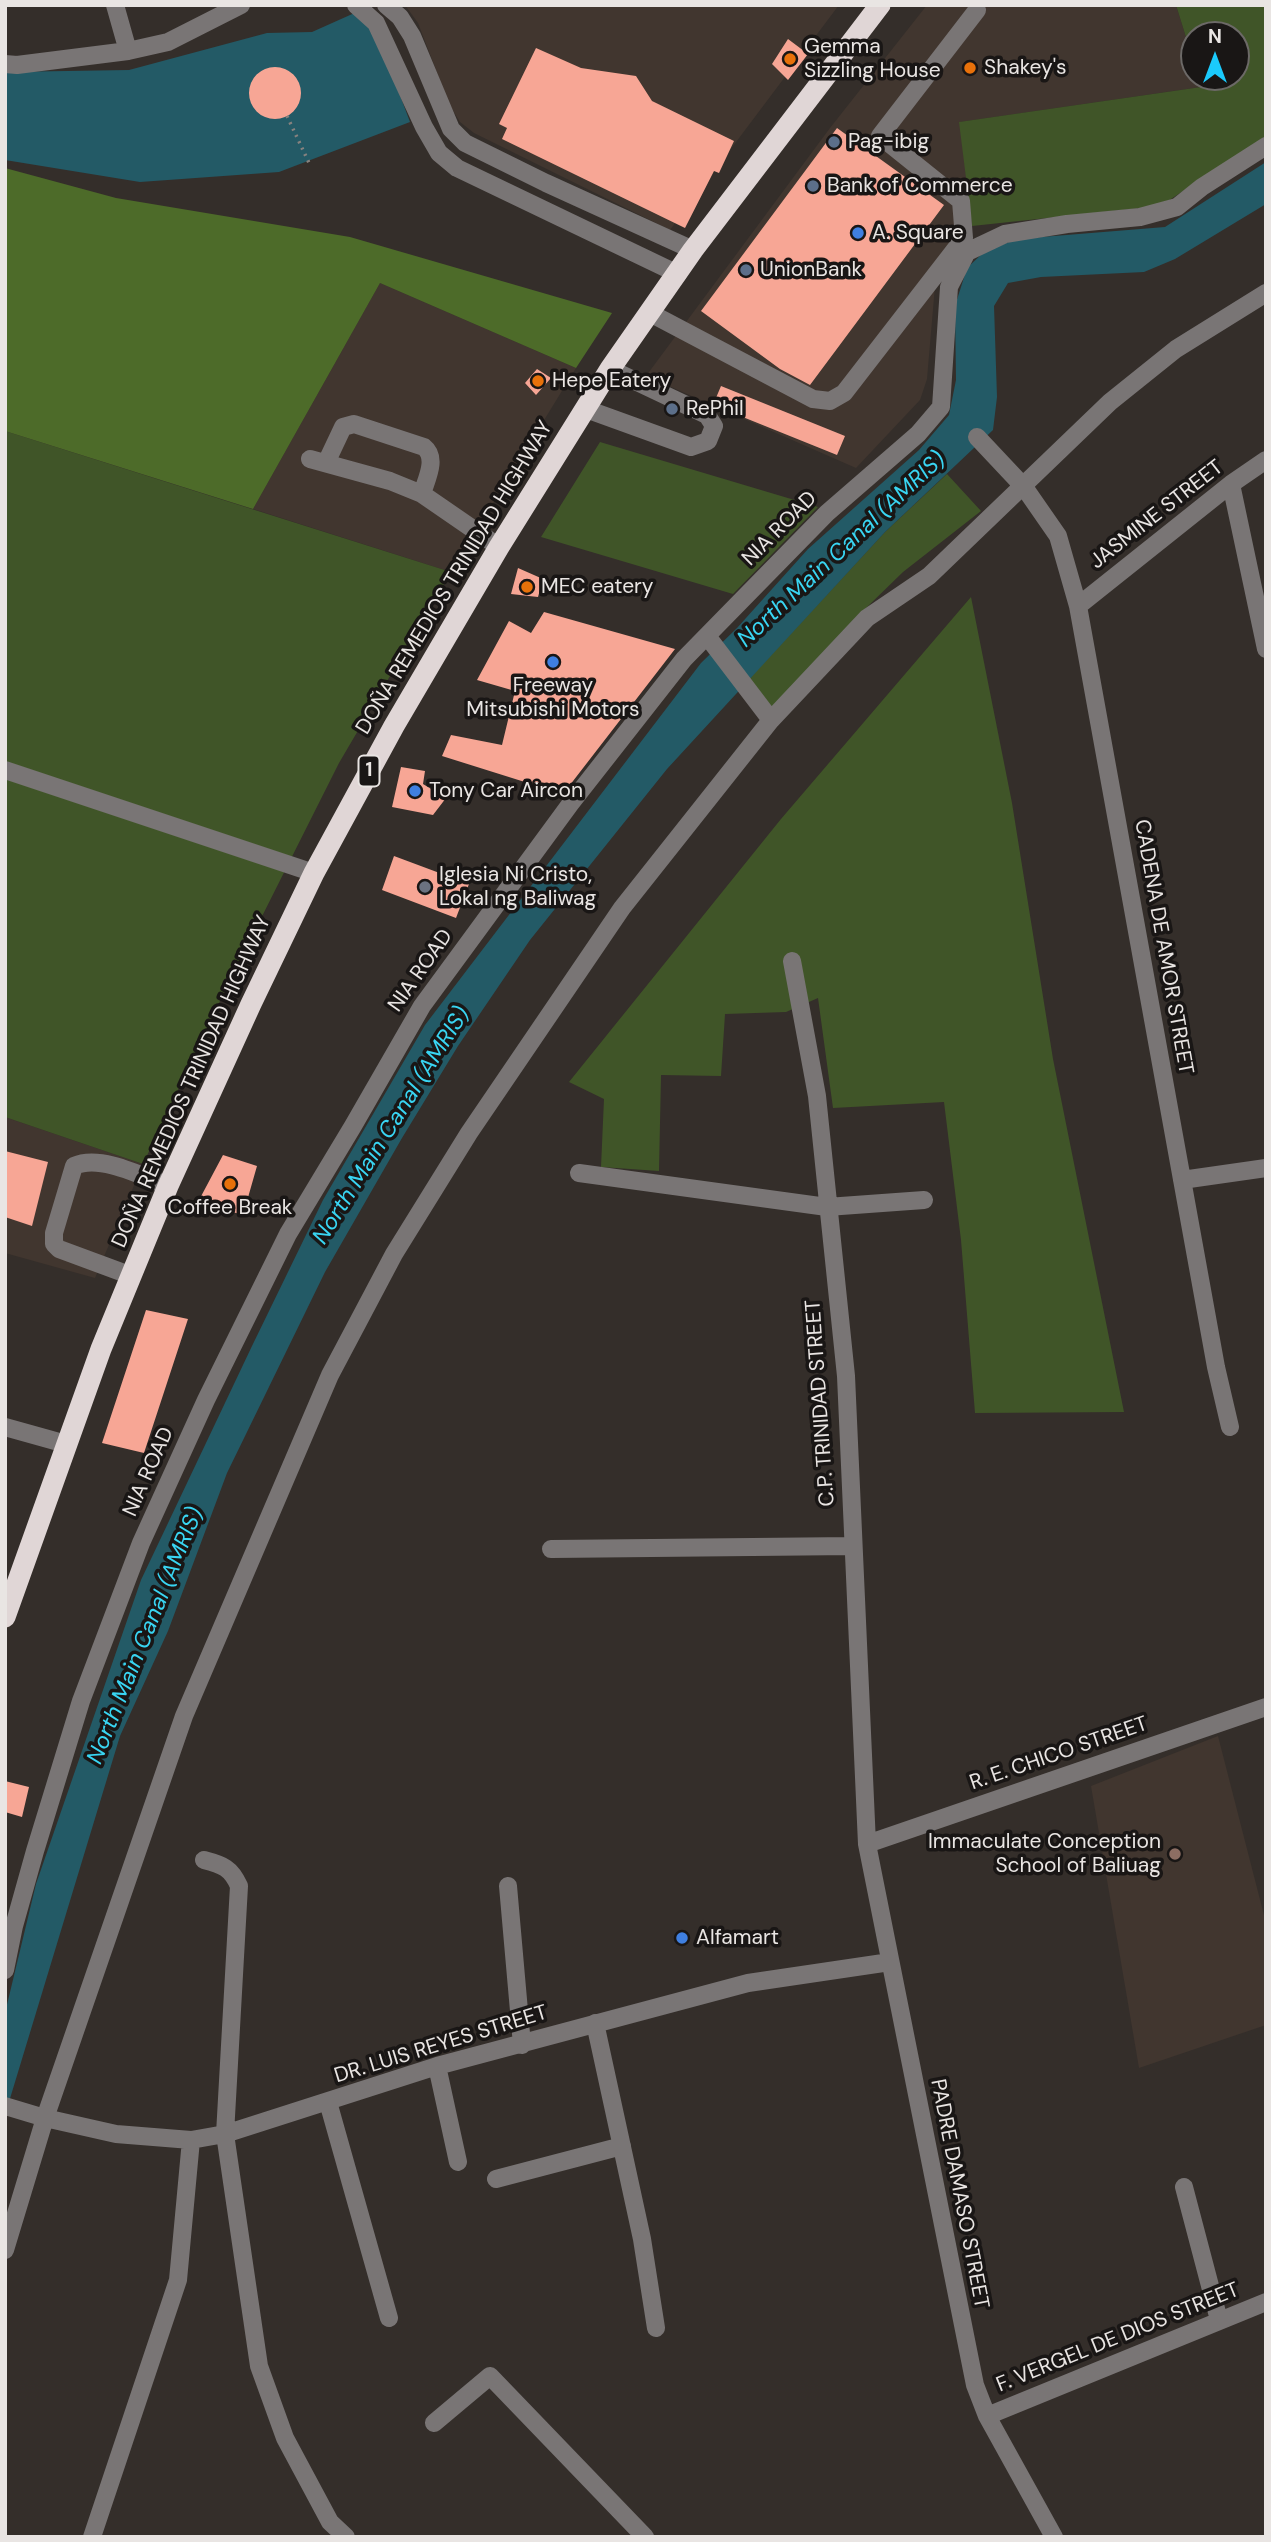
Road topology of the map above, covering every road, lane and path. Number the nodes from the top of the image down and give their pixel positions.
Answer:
1 (115, 5) edge
2 (241, 5) edge
3 (356, 5) edge
4 (386, 5) edge
5 (880, 5) edge
6 (977, 9) dead end
7 (128, 51) junction
8 (5, 64) edge
9 (287, 116) dead end
10 (1266, 146) edge
11 (310, 165) dead end
12 (693, 250) junction
13 (678, 274) junction
14 (1266, 293) edge
15 (650, 313) junction
16 (610, 369) junction
17 (586, 409) junction
18 (978, 437) dead end
19 (1266, 460) edge
20 (1231, 484) junction
21 (1024, 486) junction
22 (422, 494) junction
23 (499, 547) junction
24 (1078, 606) junction
25 (711, 642) junction
26 (1266, 649) edge
27 (771, 720) junction
28 (5, 770) edge
29 (314, 873) junction
30 (792, 961) dead end
31 (1266, 1168) edge
32 (579, 1173) dead end
33 (1182, 1180) junction
34 (168, 1186) junction
35 (924, 1200) dead end
36 (827, 1207) junction
37 (132, 1276) junction
38 (5, 1427) edge
39 (1230, 1427) dead end
40 (66, 1444) junction
41 (853, 1546) junction
42 (551, 1549) dead end
43 (5, 1617) edge
44 (1266, 1707) edge
45 (867, 1844) junction
46 (204, 1860) dead end
47 (508, 1886) dead end
48 (890, 1962) junction
49 (5, 1970) edge
50 (595, 2023) junction
51 (522, 2045) junction
52 (437, 2066) junction
53 (328, 2102) junction
54 (5, 2106) edge
55 (45, 2118) junction
56 (225, 2134) junction
57 (191, 2140) junction
58 (622, 2146) junction
59 (458, 2162) dead end
60 (496, 2179) dead end
61 (1184, 2187) dead end
62 (5, 2250) edge
63 (1266, 2302) edge
64 (389, 2318) dead end
65 (1219, 2320) junction
66 (656, 2328) dead end
67 (987, 2416) junction
68 (434, 2423) dead end
69 (92, 2537) edge
70 (346, 2537) edge
71 (645, 2537) edge
72 (1054, 2537) edge

1 - 7 street
2 - 7 street
3 - 13 street
4 - 12 street
5 - 12 highway, DOÑA REMEDIOS TRINIDAD HIGHWAY / 1
6 - 15 street
7 - 8 street
9 - 11 path
10 - 25 street, NIA ROAD
12 - 13 highway, DOÑA REMEDIOS TRINIDAD HIGHWAY / 1
13 - 15 highway, DOÑA REMEDIOS TRINIDAD HIGHWAY / 1
14 - 21 street
15 - 16 highway, DOÑA REMEDIOS TRINIDAD HIGHWAY / 1
16 - 17 highway, DOÑA REMEDIOS TRINIDAD HIGHWAY / 1
16 - 17 street
17 - 23 highway, DOÑA REMEDIOS TRINIDAD HIGHWAY / 1
18 - 21 street, CADENA DE AMOR STREET
19 - 20 street, JASMINE STREET
20 - 24 street, JASMINE STREET
20 - 26 street
21 - 24 street, CADENA DE AMOR STREET
21 - 27 street
22 - 22 street
22 - 23 street
23 - 29 highway, DOÑA REMEDIOS TRINIDAD HIGHWAY / 1
24 - 33 street, CADENA DE AMOR STREET
25 - 27 street
25 - 49 street, NIA ROAD
27 - 55 street
28 - 29 street
29 - 34 highway, DOÑA REMEDIOS TRINIDAD HIGHWAY / 1
30 - 36 street, C.P. TRINIDAD STREET
31 - 33 street
32 - 36 street
33 - 39 street, CADENA DE AMOR STREET
34 - 37 highway, DOÑA REMEDIOS TRINIDAD HIGHWAY / 1
34 - 37 street
35 - 36 street
36 - 41 street, C.P. TRINIDAD STREET
37 - 40 highway, DOÑA REMEDIOS TRINIDAD HIGHWAY / 1
38 - 40 street
40 - 43 highway, DOÑA REMEDIOS TRINIDAD HIGHWAY / 1
41 - 42 street
41 - 45 street, C.P. TRINIDAD STREET
44 - 45 street, R. E. CHICO STREET
45 - 48 street, PADRE DAMASO STREET
46 - 56 street
47 - 51 street
48 - 50 street, DR. LUIS REYES STREET
48 - 67 street, PADRE DAMASO STREET
50 - 51 street, DR. LUIS REYES STREET
50 - 58 street
51 - 52 street, DR. LUIS REYES STREET
52 - 53 street, DR. LUIS REYES STREET
52 - 59 street
53 - 56 street, DR. LUIS REYES STREET
53 - 64 street
54 - 55 street, DR. LUIS REYES STREET
55 - 57 street, DR. LUIS REYES STREET
55 - 62 street
56 - 57 street, DR. LUIS REYES STREET
56 - 70 street
57 - 69 street
58 - 60 street
58 - 66 street
61 - 65 street
63 - 65 street, F. VERGEL DE DIOS STREET
65 - 67 street, F. VERGEL DE DIOS STREET
67 - 72 street, PADRE DAMASO STREET
68 - 71 street

